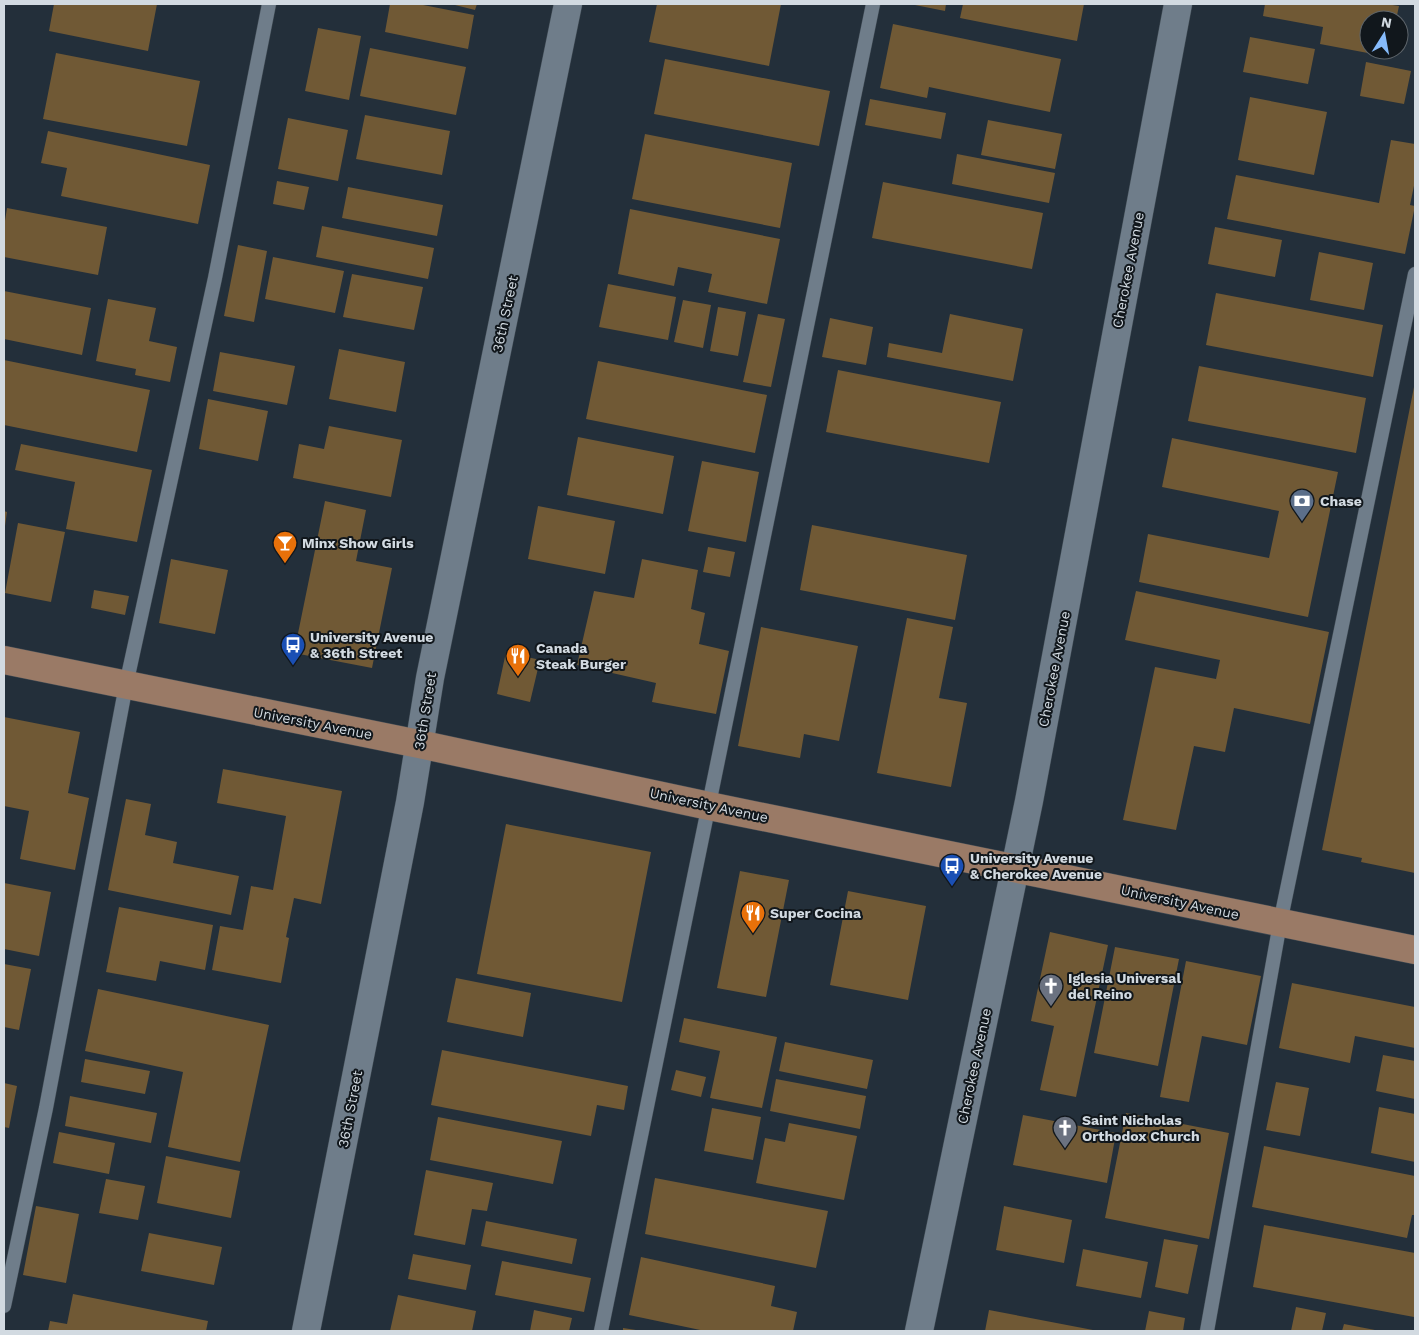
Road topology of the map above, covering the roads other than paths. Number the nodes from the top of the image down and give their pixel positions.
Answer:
1 (269, 4) edge
2 (568, 4) edge
3 (873, 4) edge
4 (1178, 4) edge
5 (1415, 274) edge
6 (4, 660) edge
7 (126, 685) junction
8 (419, 744) junction
9 (709, 806) junction
10 (1016, 867) junction
11 (1280, 923) junction
12 (1415, 950) edge
13 (4, 1306) edge
14 (306, 1331) edge
15 (601, 1331) edge
16 (919, 1331) edge
17 (1207, 1331) edge

1 - 7 lane
2 - 8 street, 36th Street
3 - 9 lane
4 - 10 street, Cherokee Avenue
5 - 11 lane
6 - 7 main road, University Avenue
7 - 8 main road, University Avenue
7 - 13 lane
8 - 9 main road, University Avenue
8 - 14 street, 36th Street
9 - 10 main road, University Avenue
9 - 15 lane
10 - 11 main road, University Avenue
10 - 16 street, Cherokee Avenue
11 - 12 main road, University Avenue
11 - 17 lane

